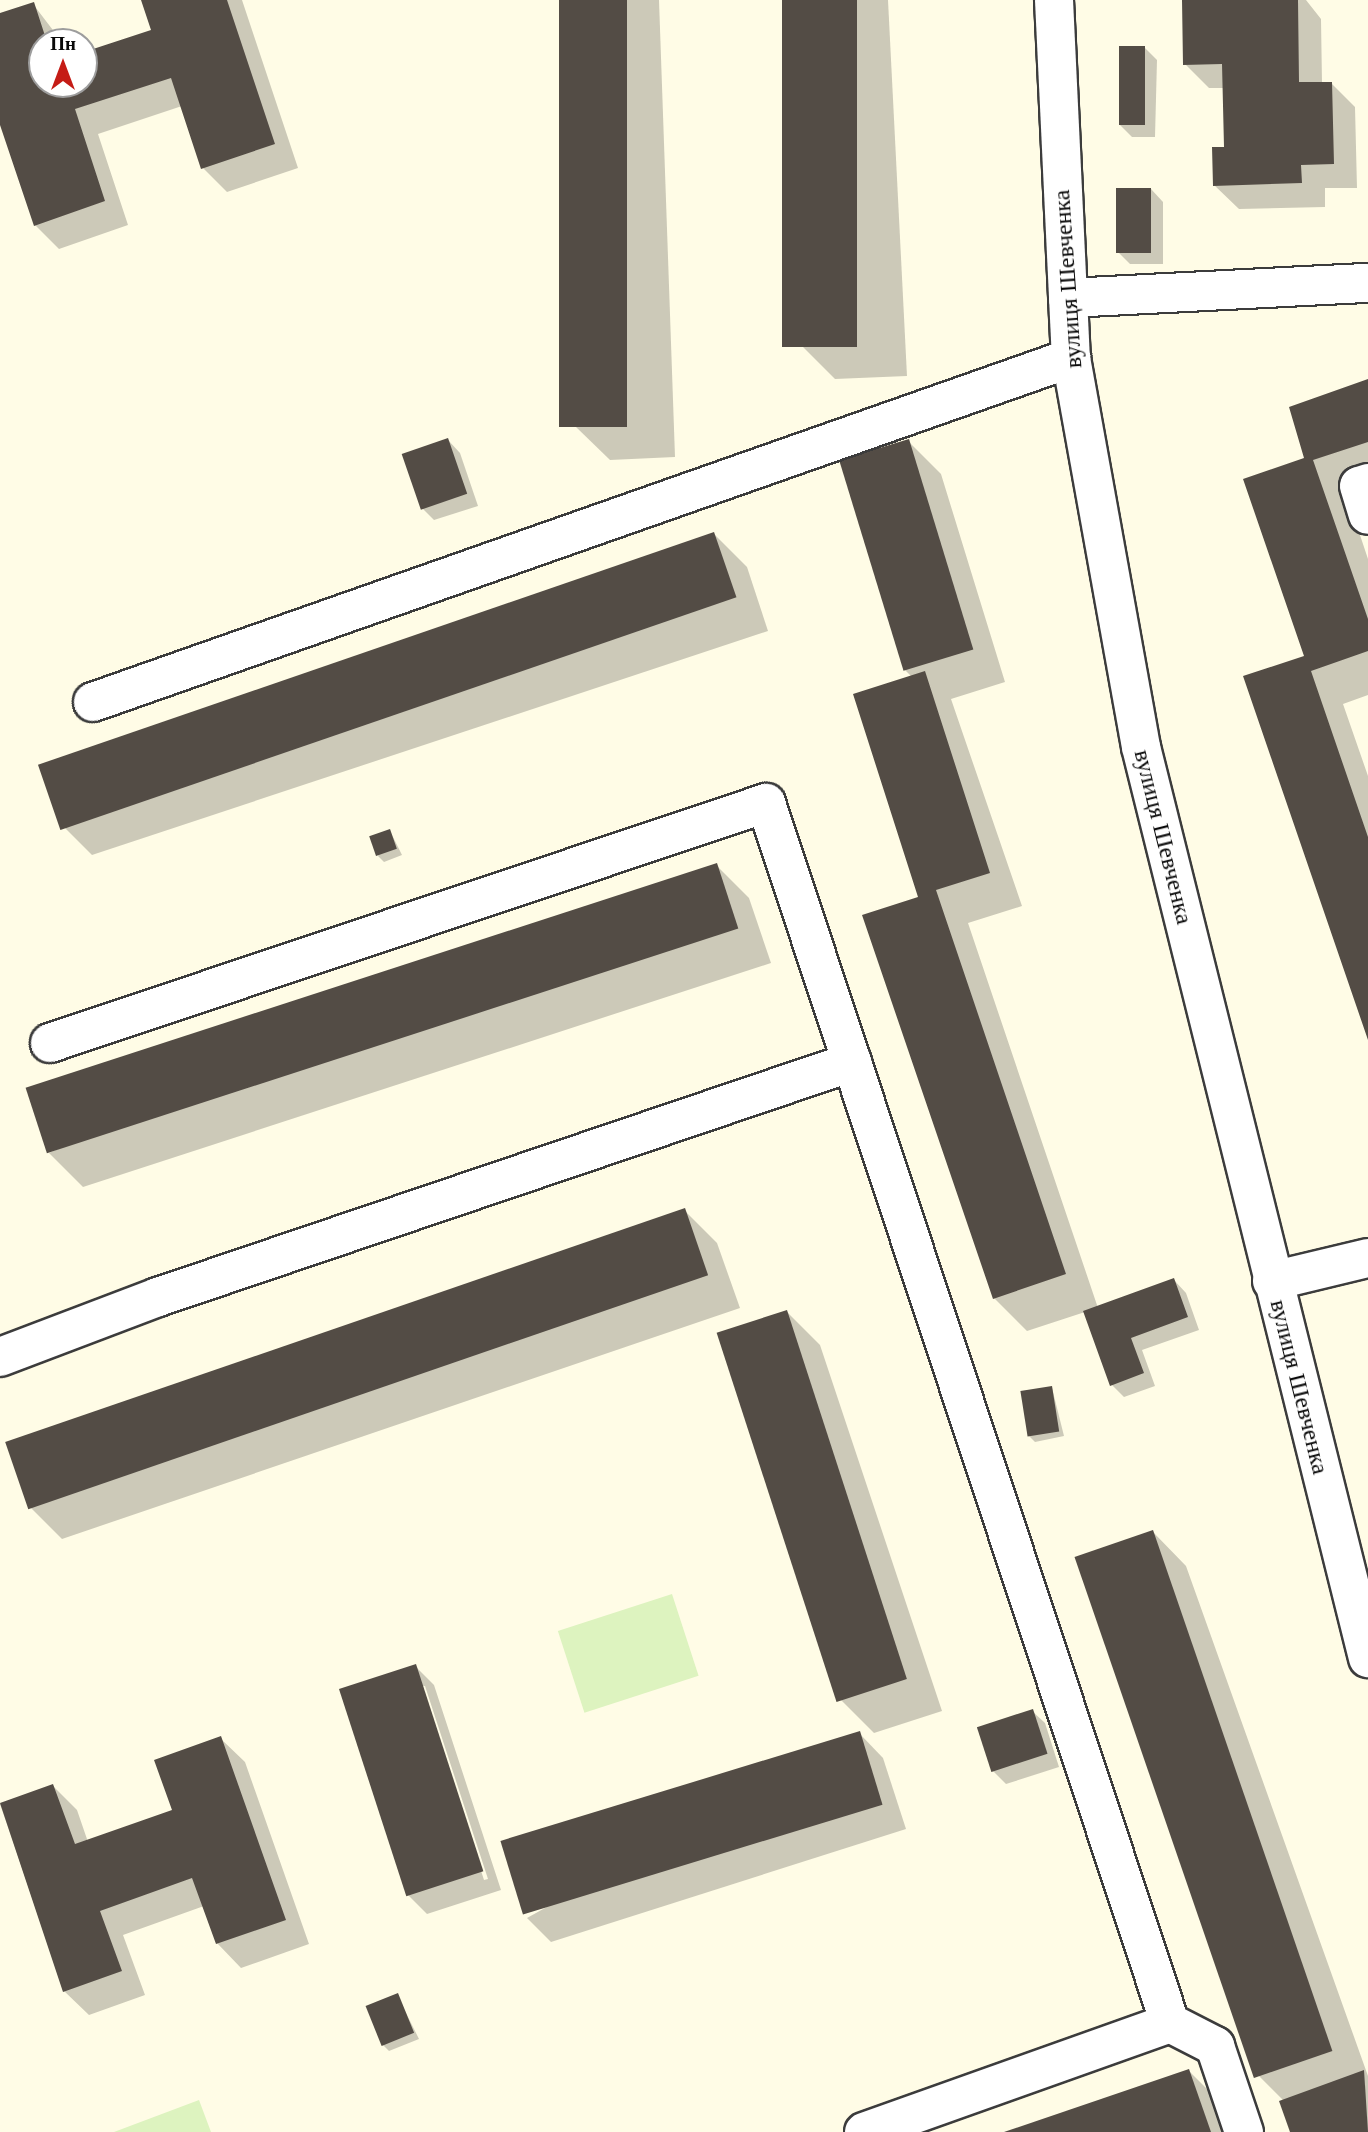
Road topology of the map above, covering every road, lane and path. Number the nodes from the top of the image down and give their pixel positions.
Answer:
1 (1054, 0) edge
2 (1368, 282) edge
3 (1068, 298) junction
4 (1071, 358) junction
5 (1368, 483) edge
6 (1368, 515) edge
7 (93, 702) dead end
8 (50, 1043) dead end
9 (852, 1062) junction
10 (1368, 1258) edge
11 (1272, 1281) junction
12 (0, 1357) edge
13 (1368, 1658) edge
14 (1170, 2023) junction
15 (864, 2132) edge
16 (1244, 2132) edge

1 - 3 street, вулиця Шевченка
2 - 3 street
3 - 4 street, вулиця Шевченка
4 - 7 street
4 - 11 street, вулиця Шевченка
5 - 6 street
8 - 9 street
9 - 12 street
9 - 14 street
10 - 11 street
11 - 13 street, вулиця Шевченка
14 - 15 street
14 - 16 street

